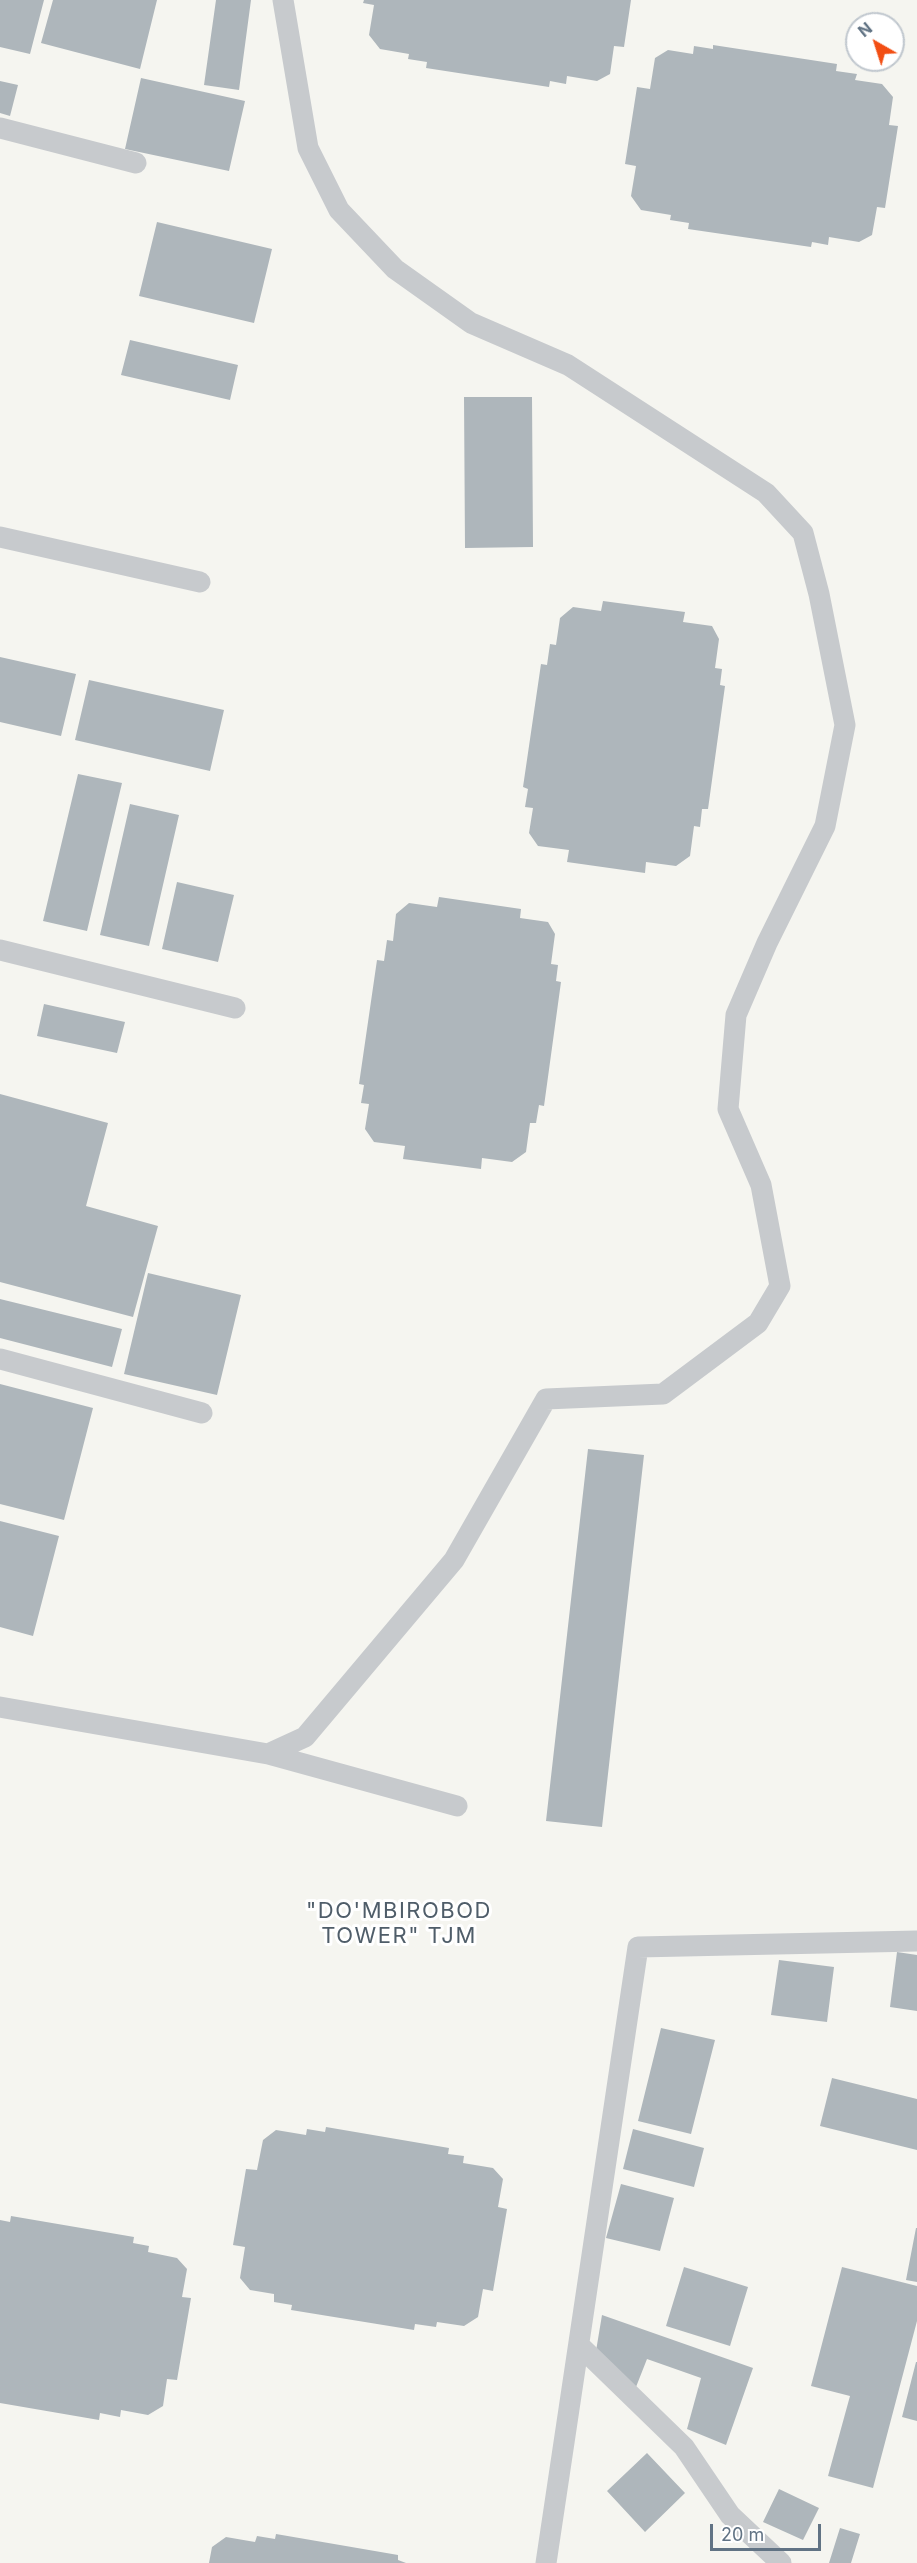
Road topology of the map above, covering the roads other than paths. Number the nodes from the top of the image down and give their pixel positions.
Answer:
1 (283, 0) edge
2 (0, 128) edge
3 (136, 163) dead end
4 (0, 537) edge
5 (200, 582) dead end
6 (0, 950) edge
7 (235, 1008) dead end
8 (0, 1359) edge
9 (202, 1413) dead end
10 (0, 1707) edge
11 (267, 1754) junction
12 (457, 1806) dead end
13 (917, 1941) edge
14 (580, 2346) junction
15 (546, 2563) edge
16 (781, 2563) edge

1 - 11 lane
2 - 3 lane
4 - 5 lane
6 - 7 lane
8 - 9 lane
10 - 11 lane
11 - 12 lane
13 - 14 lane
14 - 15 lane
14 - 16 lane

